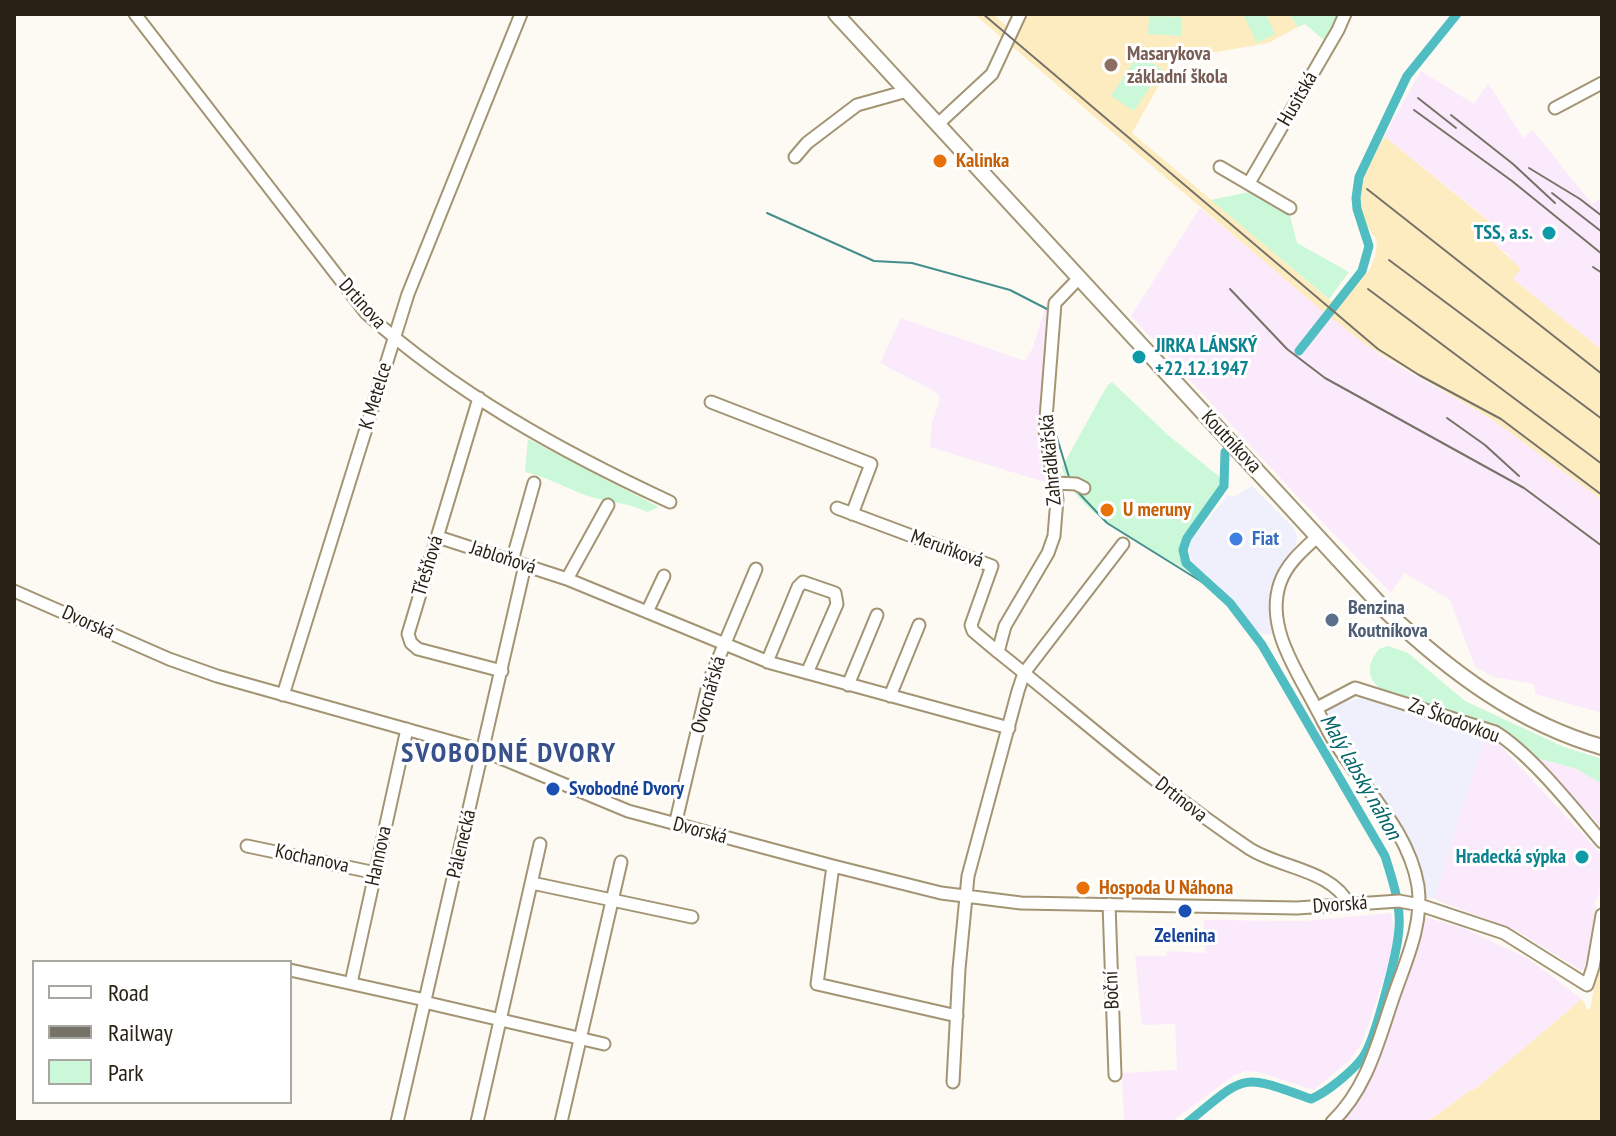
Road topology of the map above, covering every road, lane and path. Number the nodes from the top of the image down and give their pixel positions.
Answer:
1 (135, 14) edge
2 (521, 14) edge
3 (836, 14) edge
4 (1020, 14) edge
5 (1345, 14) edge
6 (1602, 83) edge
7 (907, 91) junction
8 (1555, 108) dead end
9 (938, 124) junction
10 (795, 157) dead end
11 (1220, 167) dead end
12 (1249, 183) junction
13 (1290, 208) dead end
14 (1079, 278) junction
15 (394, 338) junction
16 (479, 398) junction
17 (711, 402) dead end
18 (534, 483) dead end
19 (1055, 483) junction
20 (1084, 488) dead end
21 (670, 502) dead end
22 (608, 505) dead end
23 (837, 508) dead end
24 (852, 514) junction
25 (1318, 536) junction
26 (438, 537) junction
27 (1123, 544) dead end
28 (512, 561) junction
29 (525, 565) junction
30 (756, 569) dead end
31 (664, 576) dead end
32 (567, 579) junction
33 (14, 591) edge
34 (647, 612) junction
35 (877, 615) dead end
36 (919, 625) dead end
37 (724, 645) junction
38 (998, 652) junction
39 (767, 662) junction
40 (502, 671) junction
41 (807, 673) junction
42 (1024, 673) junction
43 (848, 685) junction
44 (283, 695) junction
45 (890, 696) junction
46 (1317, 708) junction
47 (1009, 728) junction
48 (407, 729) junction
49 (1602, 747) edge
50 (484, 751) junction
51 (675, 825) junction
52 (1602, 842) edge
53 (540, 844) dead end
54 (247, 846) dead end
55 (621, 862) dead end
56 (833, 866) junction
57 (376, 873) junction
58 (532, 883) junction
59 (965, 896) junction
60 (613, 900) junction
61 (1109, 904) junction
62 (1349, 905) junction
63 (1420, 905) junction
64 (1602, 915) edge
65 (676, 928) dead end
66 (292, 970) edge
67 (351, 983) junction
68 (424, 1001) junction
69 (957, 1016) junction
70 (501, 1020) junction
71 (581, 1038) junction
72 (604, 1044) dead end
73 (1115, 1075) dead end
74 (953, 1082) dead end
75 (397, 1122) edge
76 (477, 1122) edge
77 (561, 1122) edge
78 (1332, 1122) edge

1 - 15 street, Drtinova
2 - 15 street, K Metelce
3 - 7 main road, Koutníkova
4 - 9 street
5 - 12 street, Husitská
6 - 8 street
7 - 9 main road, Koutníkova
7 - 10 street
9 - 14 main road, Koutníkova
11 - 12 street
12 - 13 street
14 - 19 street, Zahrádkářská
14 - 25 main road, Koutníkova
15 - 16 street, Drtinova
15 - 44 street, K Metelce
16 - 21 street, Drtinova
16 - 26 street, Třešňová
17 - 24 street
18 - 28 street
19 - 20 street
19 - 38 street, Zahrádkářská
22 - 32 street
23 - 24 street, Meruňková
24 - 38 street, Meruňková
25 - 46 street
25 - 49 main road, Koutníkova
26 - 28 street, Jabloňová
26 - 40 street, Třešňová
27 - 42 street
28 - 29 street, Jabloňová
29 - 32 street, Jabloňová
29 - 40 street, Pálenecká
30 - 37 street, Ovocnářská
31 - 34 street
32 - 34 street, Jabloňová
33 - 44 street, Dvorská
34 - 37 street, Jabloňová
35 - 43 street
36 - 45 street
37 - 39 street, Jabloňová
37 - 51 street, Ovocnářská
38 - 42 street
39 - 41 street, Jabloňová
39 - 41 street
40 - 50 street, Pálenecká
41 - 43 street, Jabloňová
42 - 47 street
42 - 62 street, Drtinova
43 - 45 street, Jabloňová
44 - 48 street, Dvorská
45 - 47 street, Jabloňová
46 - 52 street, Za Škodovkou
46 - 63 street
47 - 59 street
48 - 50 street, Dvorská
48 - 57 street, Hannova
50 - 51 street, Dvorská
50 - 68 street, Pálenecká
51 - 56 street, Dvorská
53 - 58 street
54 - 57 street, Kochanova
55 - 60 street
56 - 59 street, Dvorská
56 - 69 street
57 - 67 street, Hannova
58 - 60 street
58 - 70 street
59 - 61 street, Dvorská
59 - 69 street
60 - 65 street
60 - 71 street
61 - 62 street, Dvorská
61 - 73 street, Boční
62 - 63 street, Dvorská
63 - 64 street
63 - 78 street
66 - 67 street
67 - 68 street
68 - 70 street
68 - 75 street, Pálenecká
69 - 74 street
70 - 71 street
70 - 76 street
71 - 72 street
71 - 77 street

